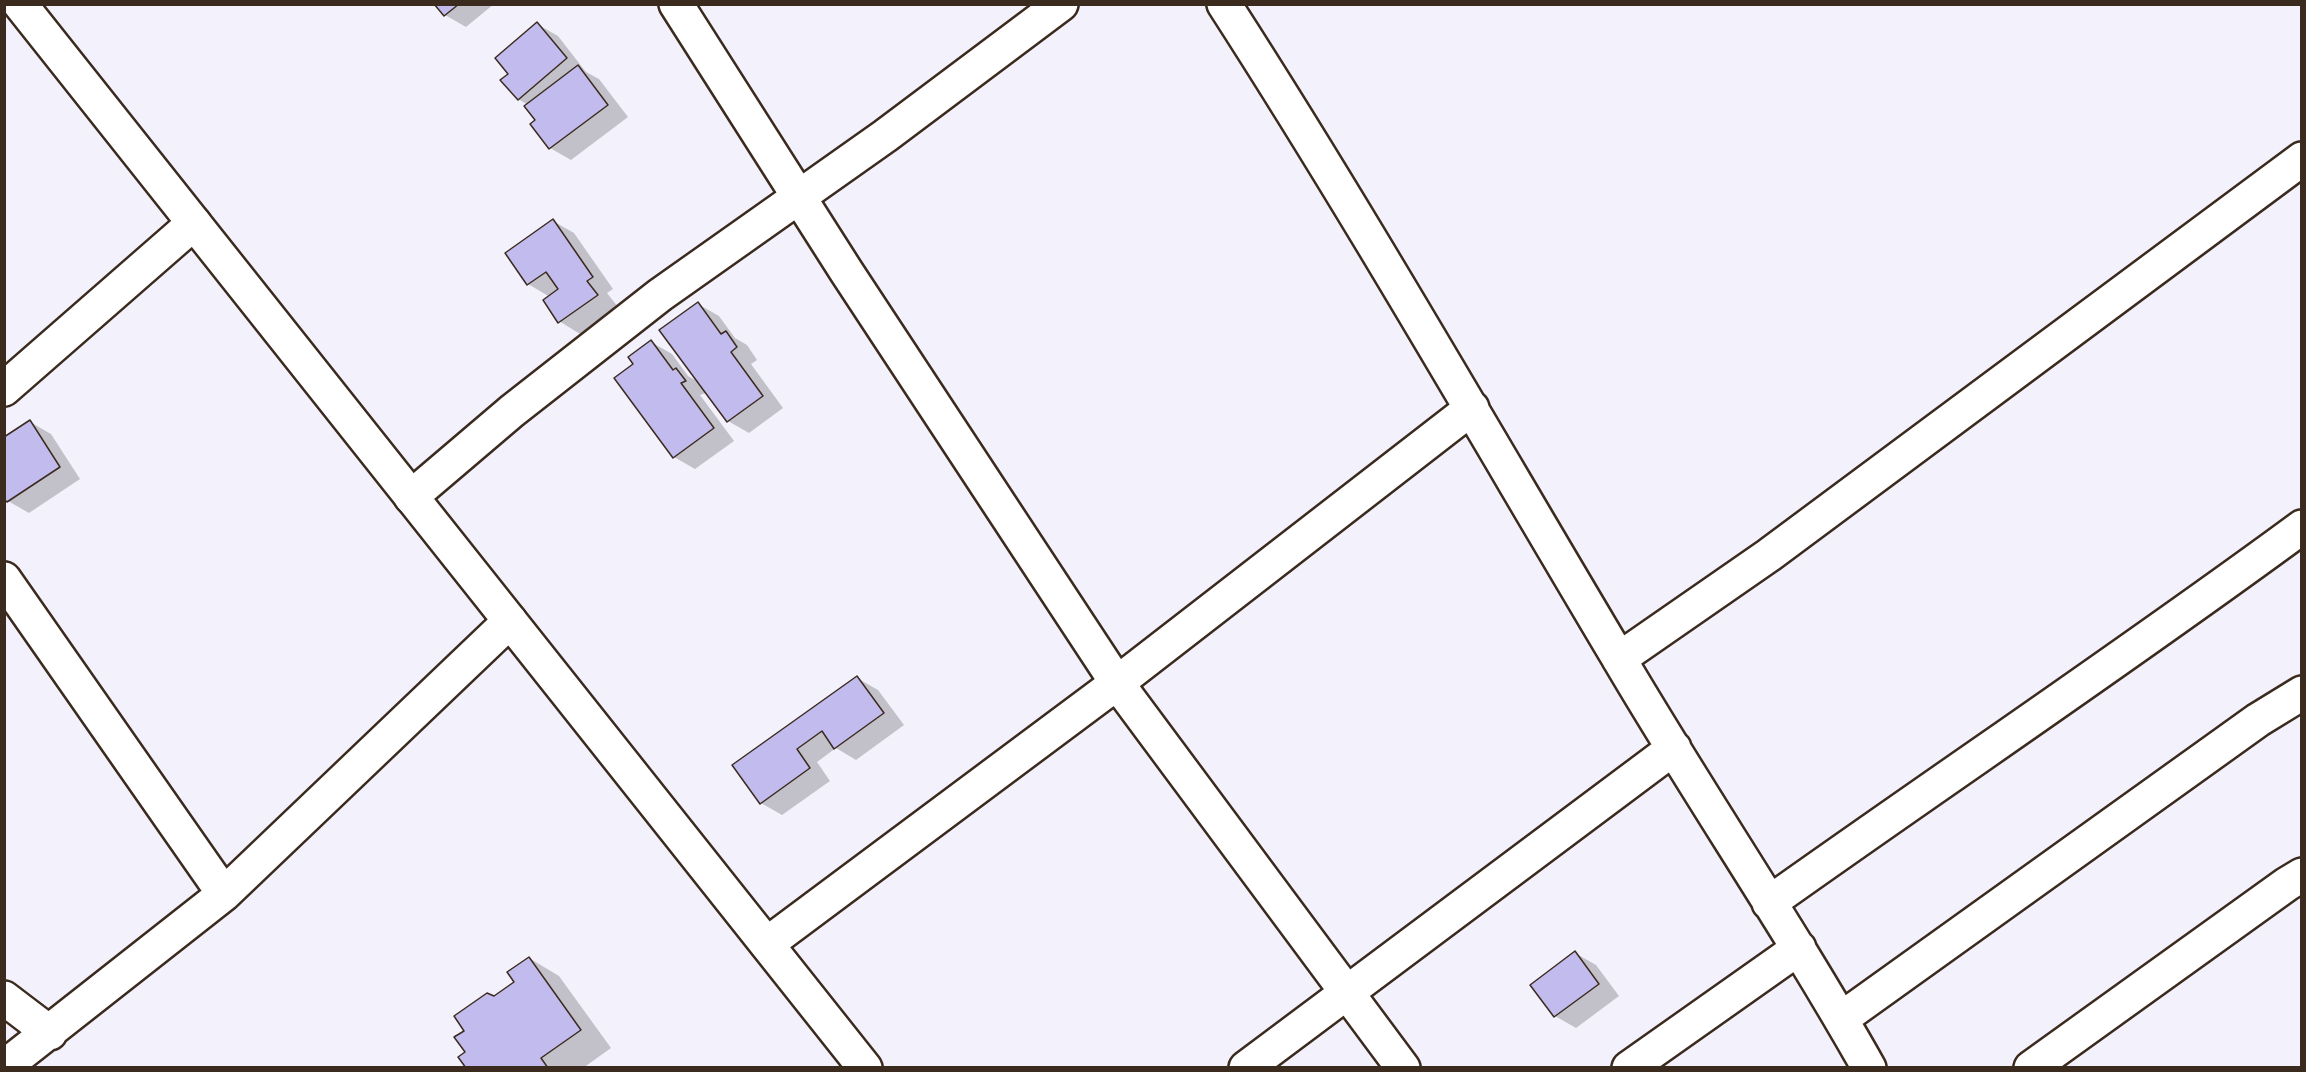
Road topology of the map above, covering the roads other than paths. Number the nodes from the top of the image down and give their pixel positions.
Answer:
1 (20, 4) edge
2 (676, 4) edge
3 (1060, 4) edge
4 (1224, 4) edge
5 (2301, 159) edge
6 (799, 197) junction
7 (194, 223) junction
8 (4, 389) edge
9 (1472, 408) junction
10 (411, 497) junction
11 (2301, 527) edge
12 (4, 579) edge
13 (510, 621) junction
14 (1619, 659) junction
15 (1117, 683) junction
16 (2301, 693) edge
17 (1674, 748) junction
18 (2301, 875) edge
19 (224, 894) junction
20 (1769, 903) junction
21 (767, 944) junction
22 (1799, 948) junction
23 (1347, 992) junction
24 (4, 998) edge
25 (1841, 1019) junction
26 (50, 1033) junction
27 (4, 1067) edge
28 (865, 1068) edge
29 (1246, 1068) edge
30 (1403, 1068) edge
31 (1629, 1068) edge
32 (1869, 1068) edge
33 (2031, 1068) edge

1 - 7 street
2 - 6 street
3 - 6 street
4 - 9 street
5 - 14 street
6 - 10 street
6 - 15 street
7 - 8 street
7 - 10 street
9 - 14 street
9 - 15 street
10 - 13 street
11 - 20 street
12 - 19 street
13 - 19 street
13 - 21 street
14 - 17 street
15 - 21 street
15 - 23 street
16 - 25 street
17 - 20 street
17 - 23 street
18 - 33 street
19 - 26 street
20 - 22 street
21 - 28 street
22 - 25 street
22 - 31 street
23 - 29 street
23 - 30 street
24 - 26 street
25 - 32 street
26 - 27 street

